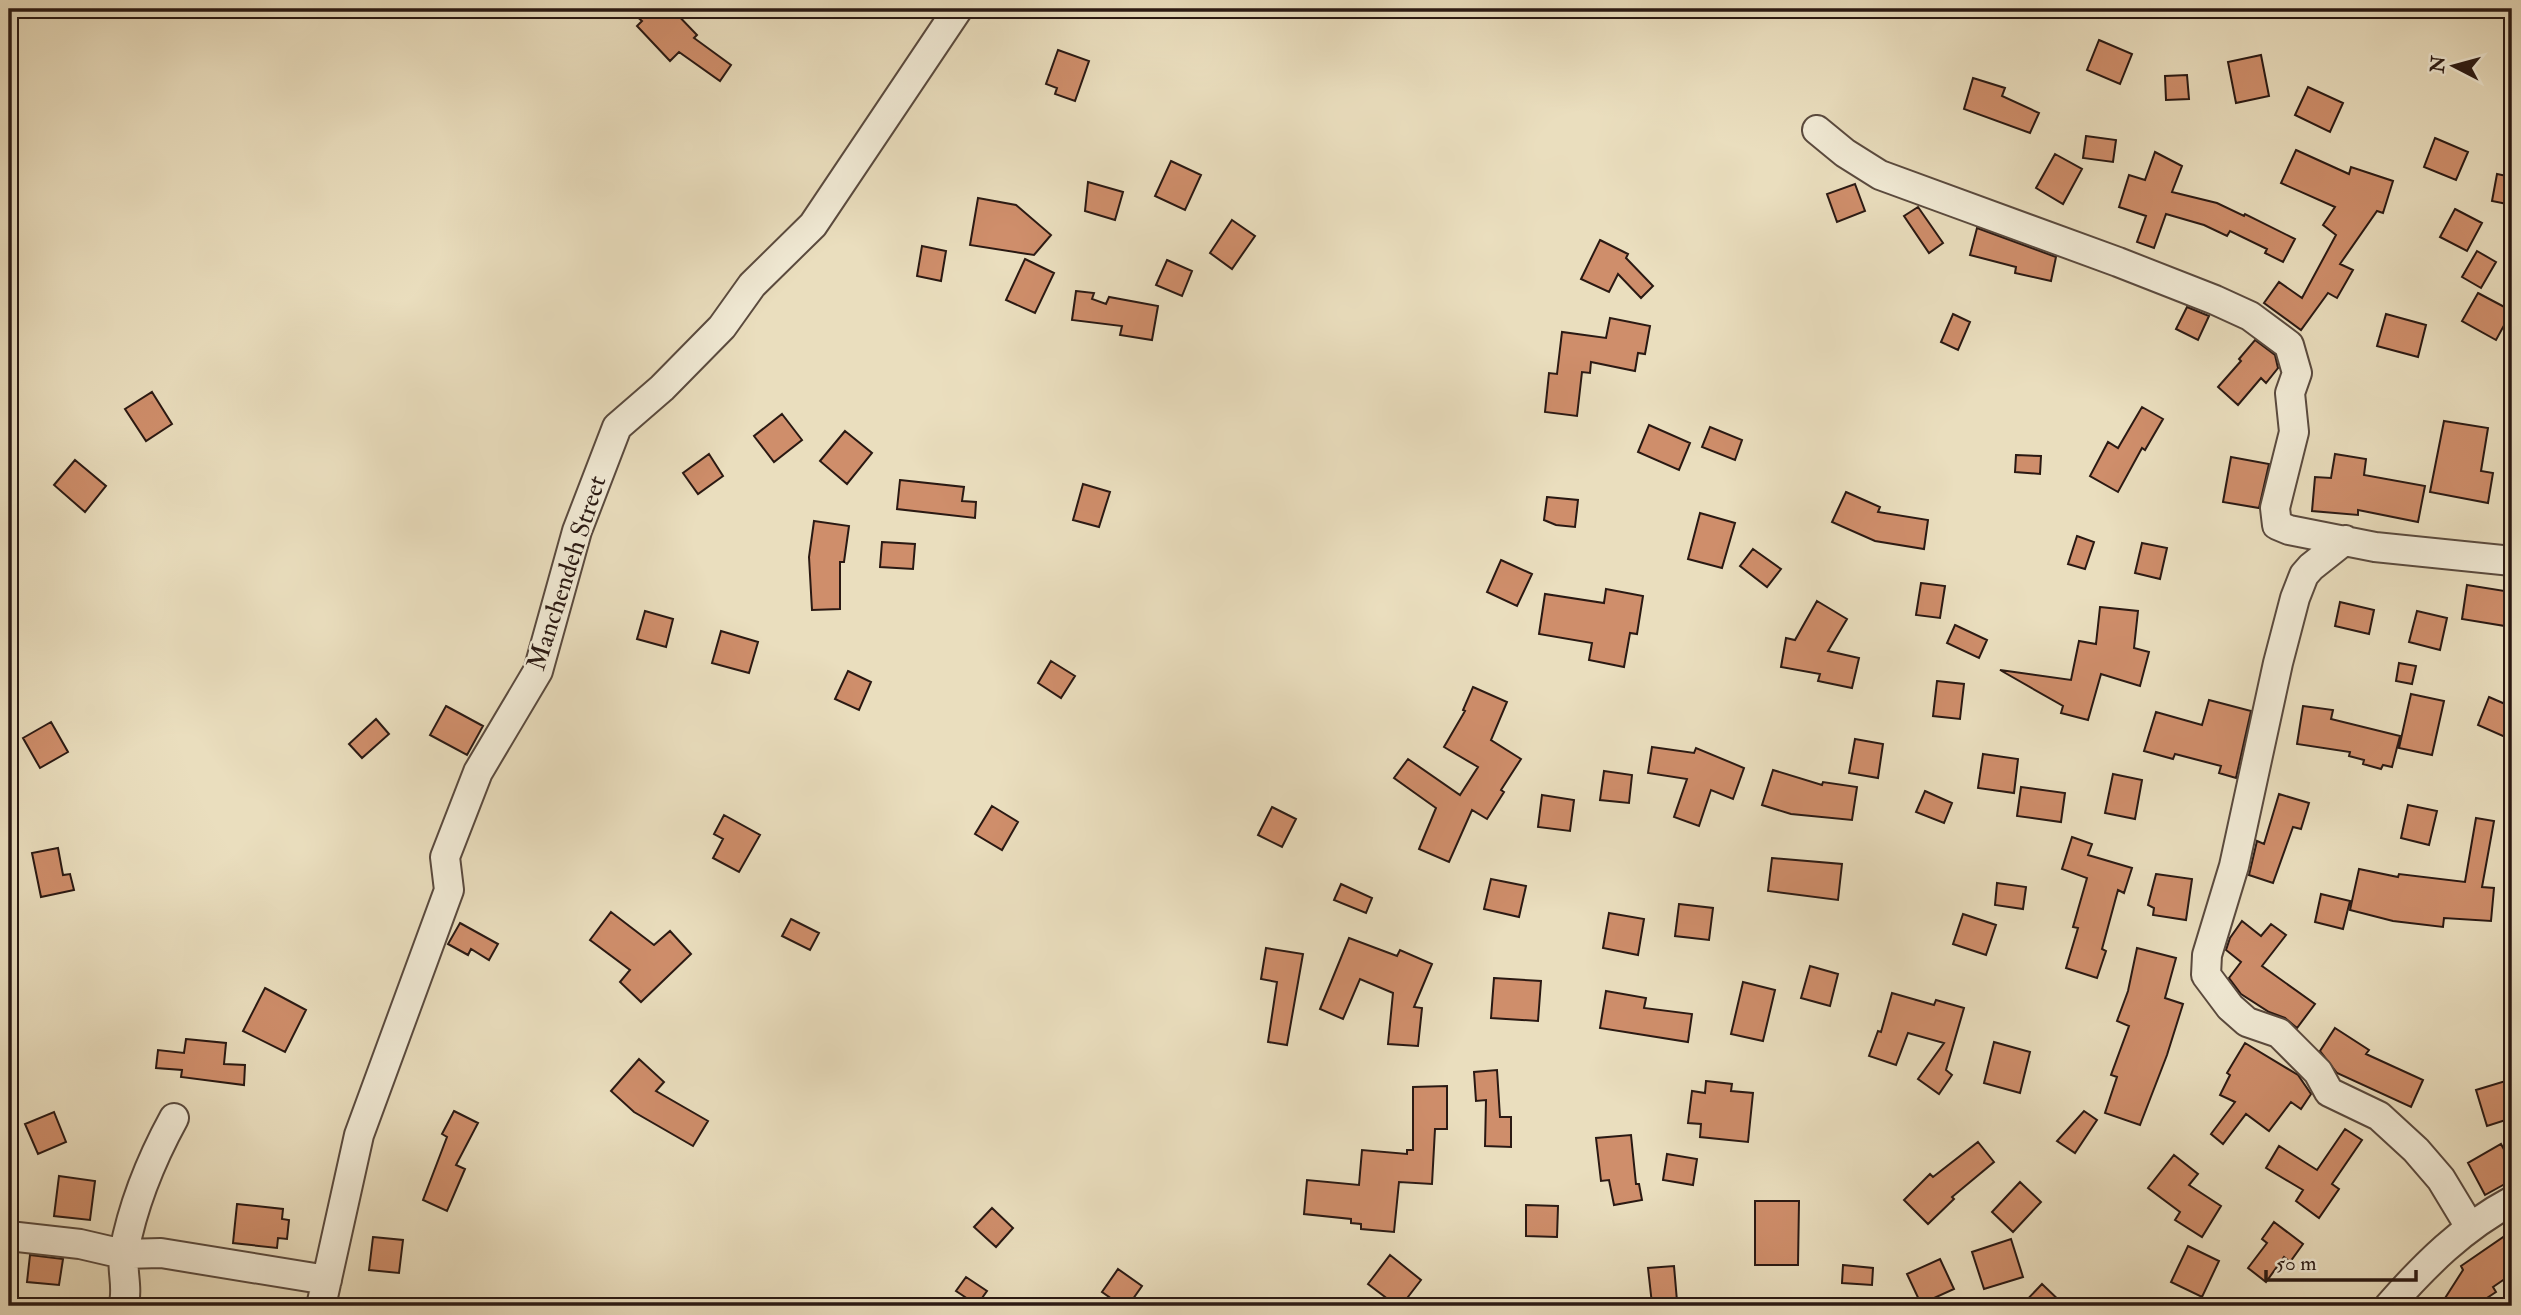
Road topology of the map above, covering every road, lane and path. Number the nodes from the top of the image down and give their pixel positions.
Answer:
1 (958, 9) edge
2 (1817, 131) dead end
3 (2345, 540) junction
4 (2512, 561) edge
5 (174, 1118) dead end
6 (2512, 1201) edge
7 (2470, 1227) junction
8 (9, 1236) edge
9 (123, 1254) junction
10 (324, 1293) edge
11 (124, 1306) edge
12 (2389, 1306) edge

1 - 10 street, Manchendeh Street
2 - 3 street
3 - 4 street
3 - 7 street
5 - 9 street
6 - 7 street
7 - 12 street
8 - 9 street
9 - 10 street
9 - 11 street

